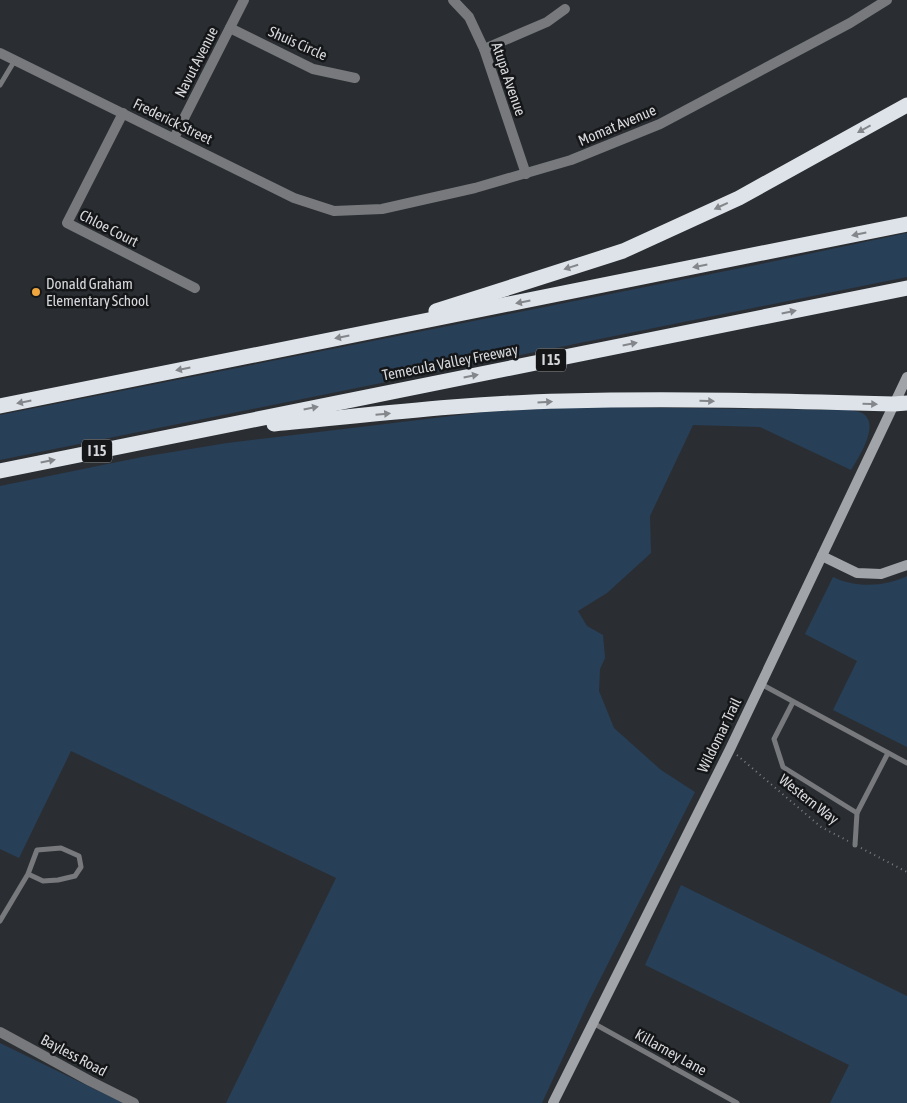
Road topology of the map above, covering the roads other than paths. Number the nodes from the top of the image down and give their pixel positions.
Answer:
1 (244, 0) edge
2 (453, 0) edge
3 (887, 0) edge
4 (565, 9) dead end
5 (230, 28) junction
6 (484, 49) junction
7 (0, 52) edge
8 (15, 60) junction
9 (355, 78) dead end
10 (0, 85) edge
11 (907, 105) edge
12 (123, 113) junction
13 (174, 138) junction
14 (526, 174) junction
15 (334, 211) joint
16 (907, 224) edge
17 (195, 288) dead end
18 (907, 288) edge
19 (369, 332) junction
20 (907, 377) edge
21 (900, 403) edge
22 (0, 406) edge
23 (195, 431) junction
24 (0, 471) edge
25 (822, 556) junction
26 (907, 565) edge
27 (760, 684) junction
28 (793, 702) junction
29 (888, 753) junction
30 (907, 763) edge
31 (856, 812) junction
32 (855, 845) road end
33 (28, 874) junction
34 (0, 921) edge
35 (593, 1023) junction
36 (0, 1032) edge
37 (134, 1103) edge
38 (554, 1103) edge
39 (738, 1103) edge

1 - 5 street, Navut Avenue
2 - 6 street, Atupa Avenue
3 - 14 street, Momat Avenue
4 - 6 street
5 - 9 street, Shuis Circle
5 - 13 street, Navut Avenue
6 - 14 street, Atupa Avenue
7 - 8 street, Frederick Street
8 - 10 lane
8 - 12 street, Frederick Street
11 -> 19 highway
12 - 13 street, Frederick Street
12 - 17 street, Chloe Court
13 - 15 street, Frederick Street
14 - 15 street, Momat Avenue
16 -> 19 highway
23 -> 18 highway, Temecula Valley Freeway / I 15
19 -> 22 highway
20 - 21 main road, Wildomar Trail
23 -> 21 highway
21 - 25 main road, Wildomar Trail
24 -> 23 highway, Temecula Valley Freeway / I 15
25 - 26 main road
25 - 27 main road, Wildomar Trail
27 - 28 lane
27 - 35 main road, Wildomar Trail
28 - 29 lane
28 - 31 lane
29 - 30 lane
29 - 31 lane
31 - 32 lane
33 - 33 lane
33 - 34 lane
35 - 38 main road, Wildomar Trail
35 - 39 lane, Killarney Lane
36 - 37 street, Bayless Road

